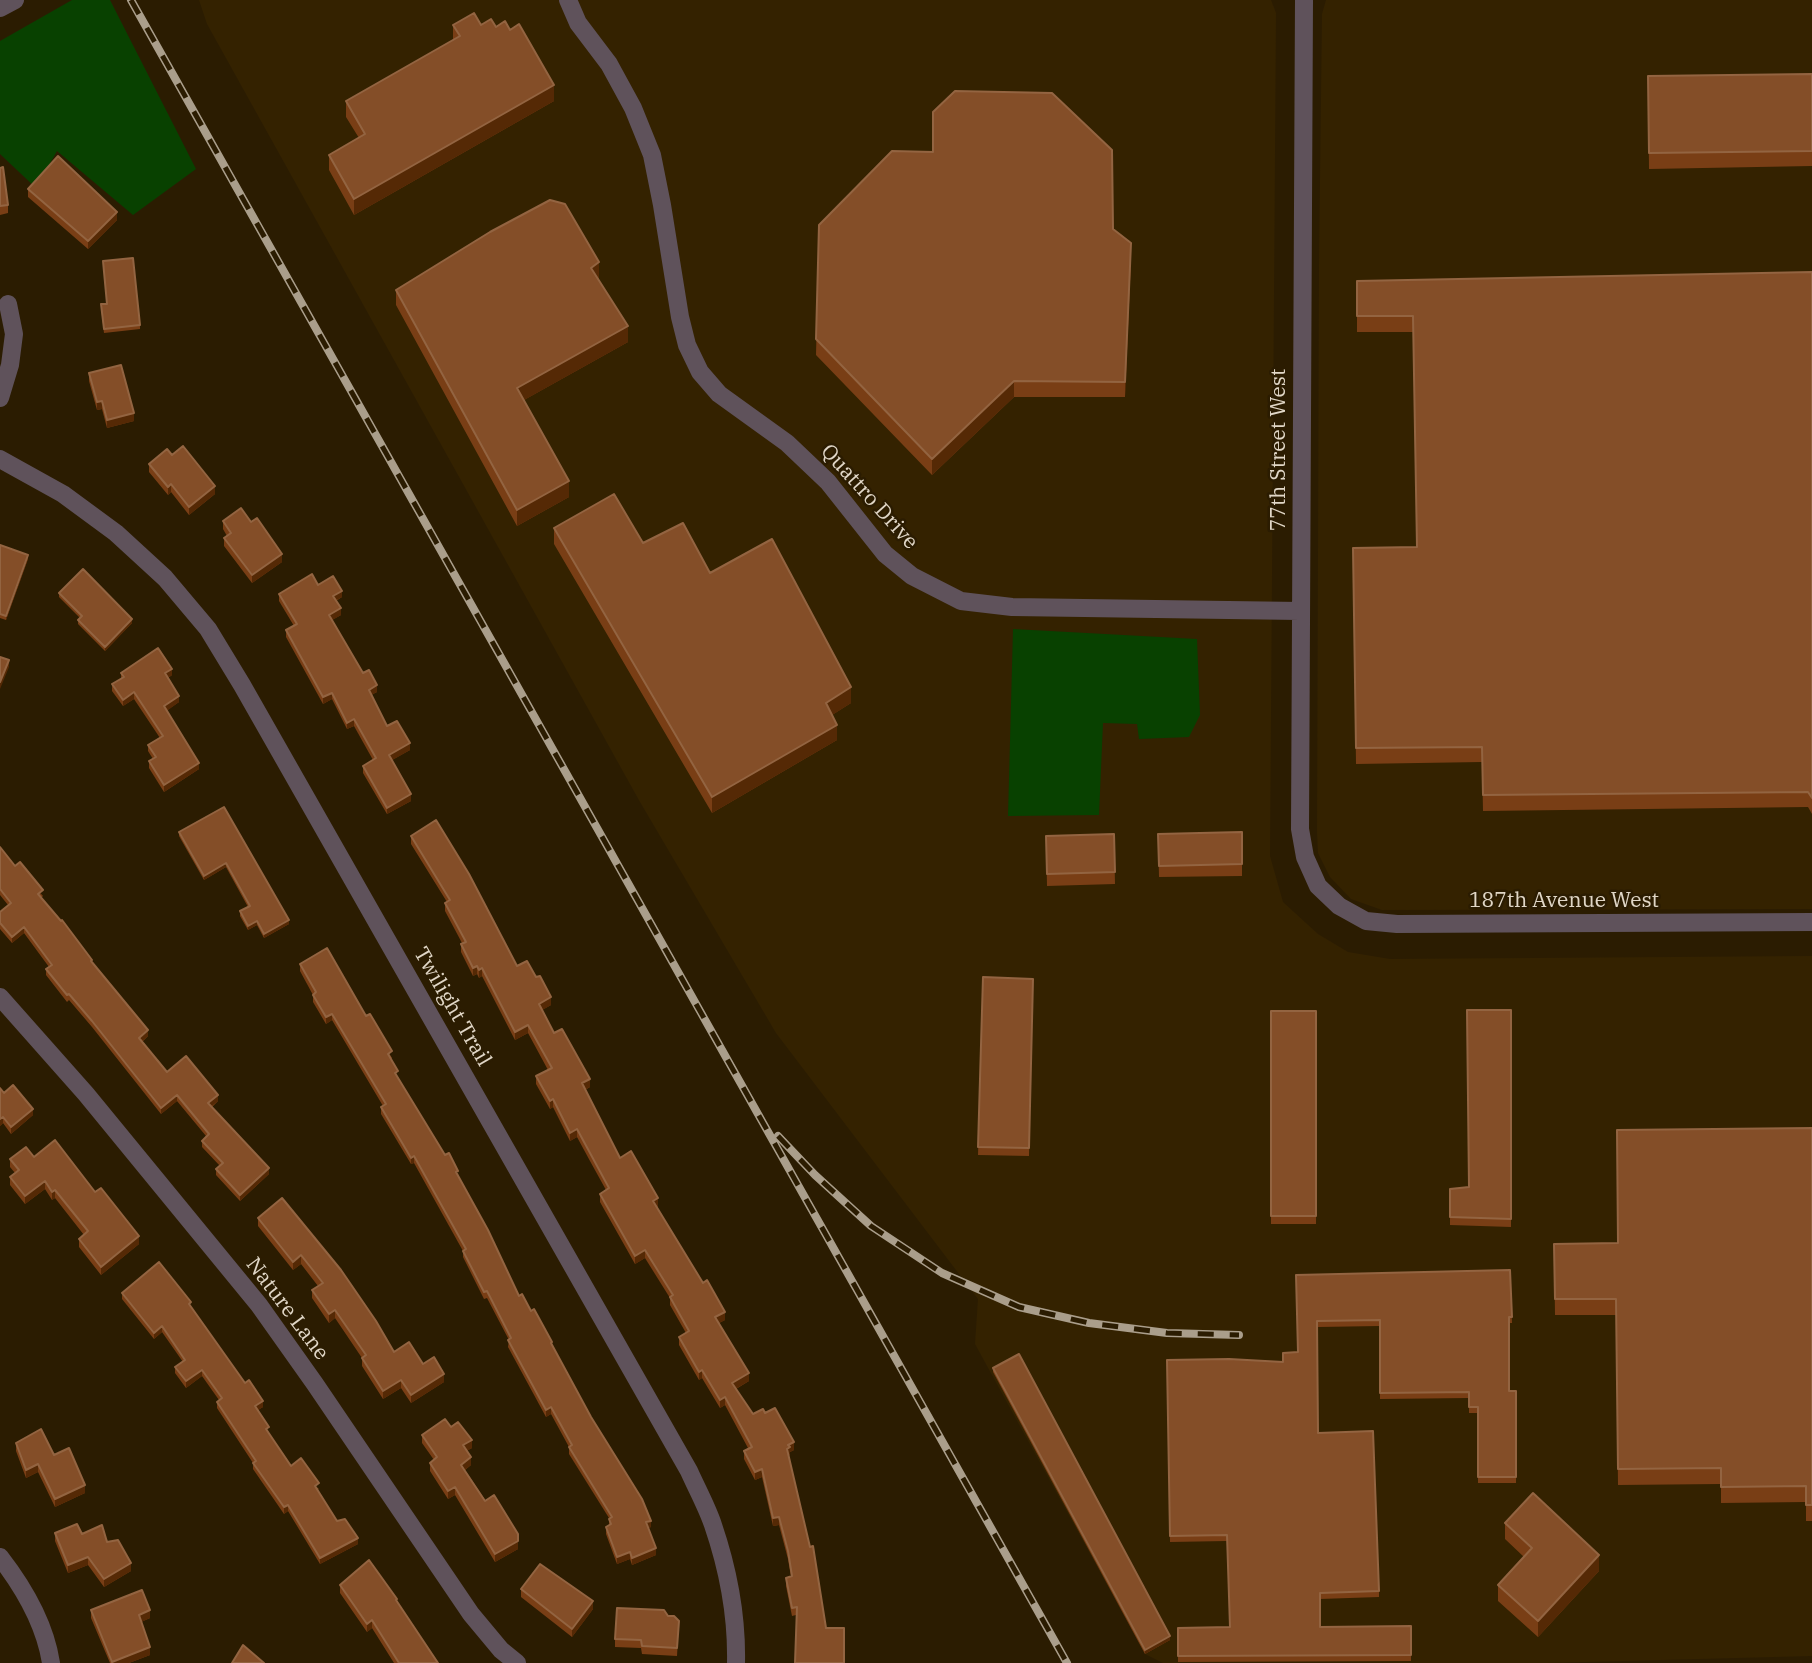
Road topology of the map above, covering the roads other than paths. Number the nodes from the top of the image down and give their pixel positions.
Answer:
1 (15, 0) edge
2 (568, 0) edge
3 (1304, 0) edge
4 (0, 8) edge
5 (8, 304) dead end
6 (0, 398) edge
7 (0, 459) edge
8 (1300, 611) junction
9 (1326, 894) joint
10 (1812, 922) edge
11 (0, 998) edge
12 (0, 1557) edge
13 (51, 1663) edge
14 (517, 1663) edge
15 (736, 1663) edge

1 - 4 street
2 - 8 street, Quattro Drive
3 - 8 street, 77th Street West
5 - 6 street
7 - 15 street, Twilight Trail
8 - 9 street, 77th Street West
9 - 10 street, 187th Avenue West
11 - 14 street, Nature Lane
12 - 13 street

